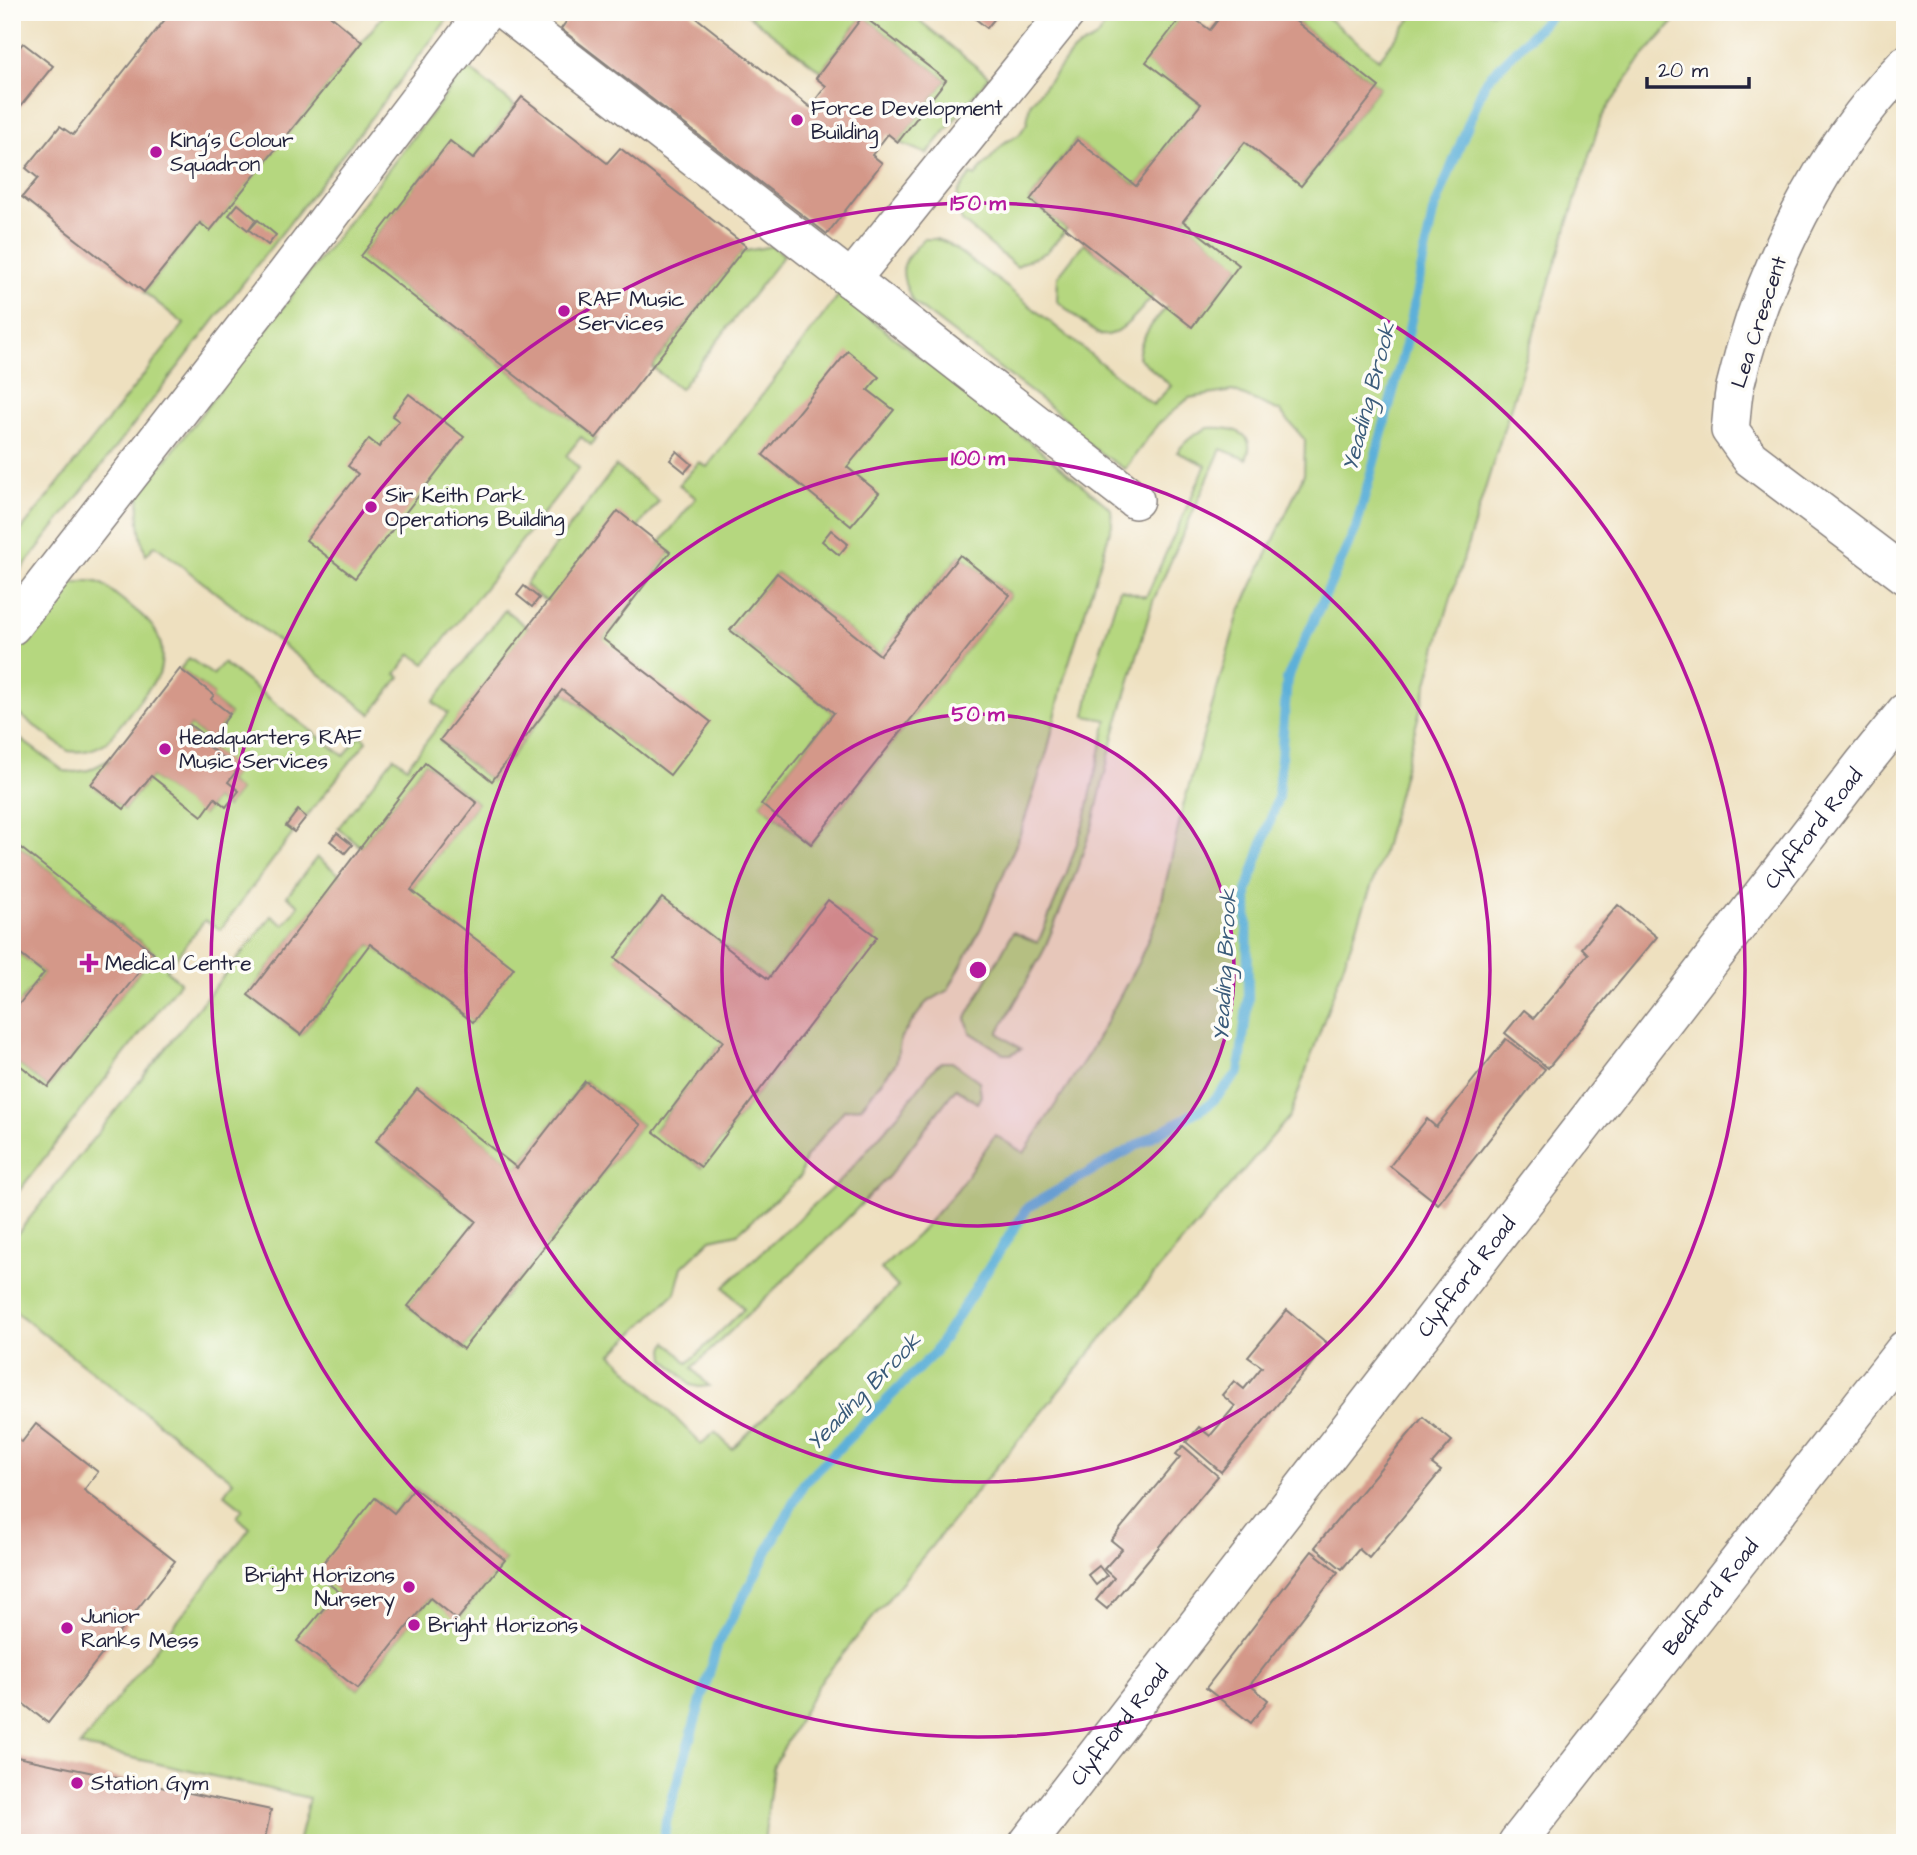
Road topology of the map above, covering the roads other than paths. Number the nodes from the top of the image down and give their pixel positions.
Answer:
1 (485, 12) edge
2 (506, 12) edge
3 (1067, 12) edge
4 (1905, 65) edge
5 (851, 280) junction
6 (1135, 500) dead end
7 (1905, 575) edge
8 (12, 626) edge
9 (1905, 712) edge
10 (1905, 1349) edge
11 (1028, 1843) edge
12 (1517, 1843) edge

1 - 8 street
2 - 5 street
3 - 5 street
4 - 7 street, Lea Crescent
5 - 6 street
9 - 11 street, Clyfford Road
10 - 12 street, Bedford Road

